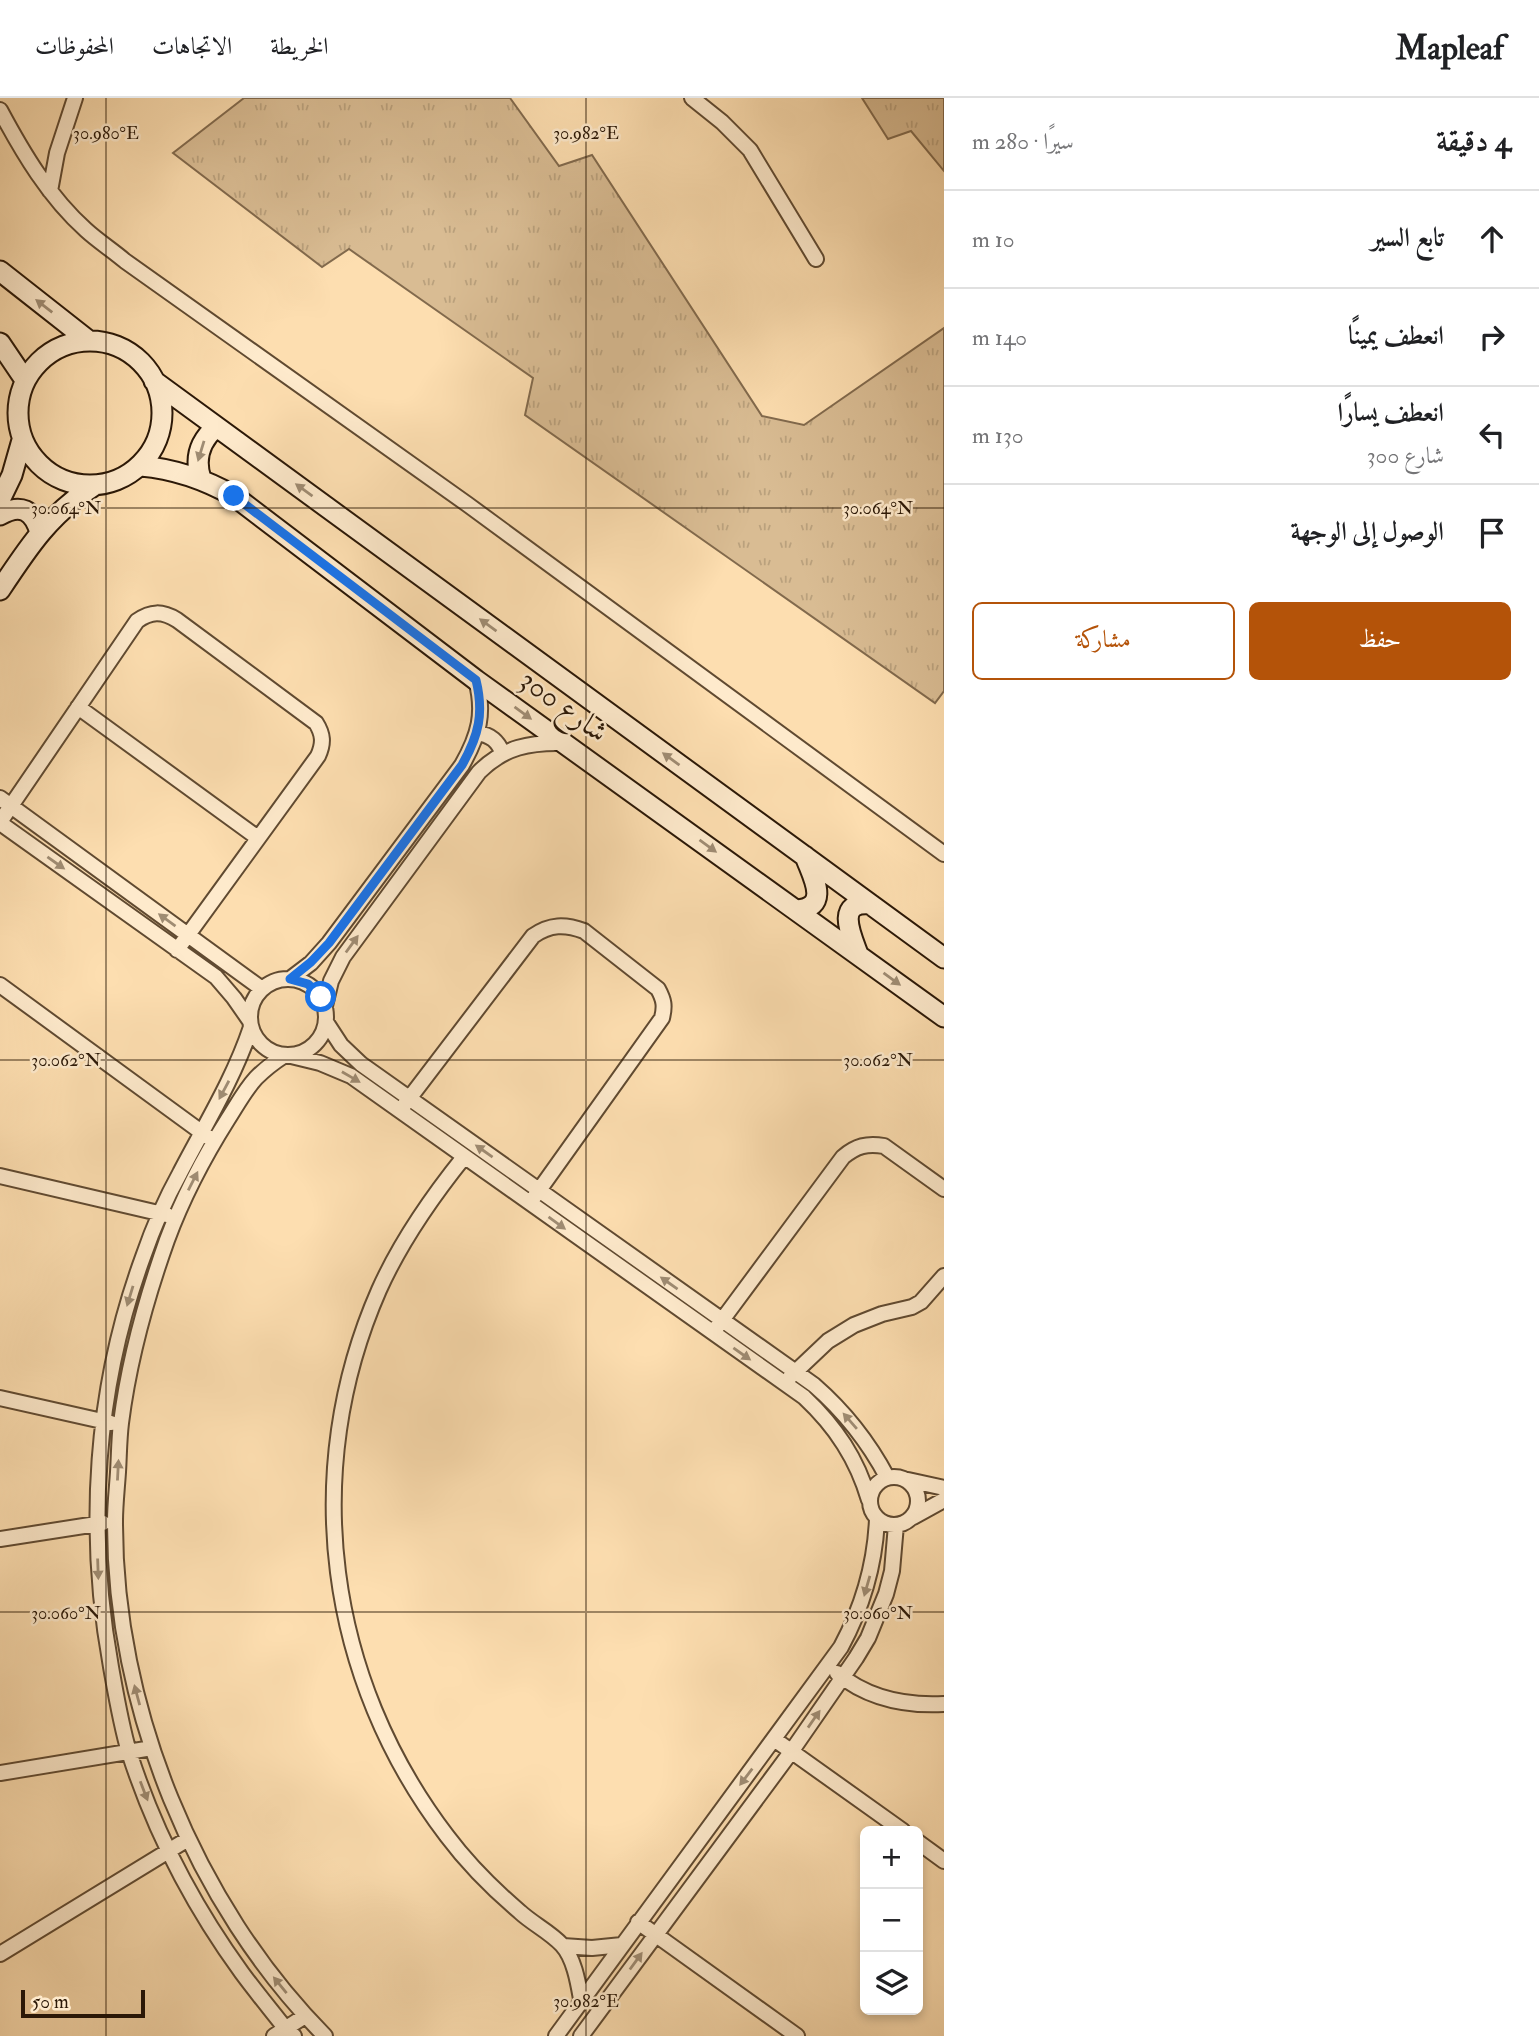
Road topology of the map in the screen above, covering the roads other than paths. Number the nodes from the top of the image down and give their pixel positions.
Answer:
1 (75, 98) edge
2 (692, 98) edge
3 (0, 110) edge
4 (50, 191) junction
5 (816, 260) dead end
6 (0, 271) edge
7 (89, 341) junction
8 (0, 343) edge
9 (25, 380) junction
10 (155, 381) junction
11 (216, 427) junction
12 (22, 440) junction
13 (141, 466) junction
14 (201, 479) junction
15 (95, 485) junction
16 (0, 500) edge
17 (0, 515) edge
18 (40, 532) junction
19 (0, 590) edge
20 (476, 680) junction
21 (78, 707) junction
22 (477, 733) junction
23 (564, 743) junction
24 (503, 754) junction
25 (5, 802) edge
26 (0, 823) edge
27 (258, 838) junction
28 (944, 854) edge
29 (805, 856) junction
30 (870, 904) junction
31 (797, 910) junction
32 (188, 935) junction
33 (177, 950) junction
34 (858, 954) junction
35 (944, 958) edge
36 (290, 979) junction
37 (0, 985) edge
38 (262, 989) junction
39 (325, 1006) junction
40 (944, 1017) edge
41 (326, 1022) junction
42 (250, 1024) junction
43 (286, 1055) junction
44 (409, 1098) junction
45 (400, 1110) junction
46 (202, 1132) junction
47 (214, 1142) junction
48 (464, 1157) junction
49 (0, 1176) edge
50 (944, 1189) edge
51 (539, 1191) junction
52 (530, 1203) junction
53 (160, 1213) junction
54 (176, 1217) junction
55 (944, 1276) edge
56 (722, 1320) junction
57 (712, 1334) junction
58 (795, 1372) junction
59 (784, 1383) junction
60 (0, 1398) edge
61 (103, 1421) junction
62 (120, 1425) junction
63 (887, 1477) junction
64 (907, 1480) junction
65 (944, 1488) edge
66 (869, 1500) junction
67 (944, 1500) edge
68 (912, 1518) junction
69 (877, 1519) junction
70 (115, 1522) junction
71 (96, 1524) junction
72 (896, 1525) junction
73 (0, 1539) edge
74 (828, 1666) junction
75 (842, 1678) junction
76 (944, 1704) edge
77 (774, 1739) junction
78 (152, 1748) junction
79 (129, 1751) junction
80 (791, 1752) junction
81 (0, 1773) edge
82 (896, 1826) edge
83 (188, 1839) junction
84 (923, 1846) edge
85 (169, 1850) junction
86 (944, 1861) edge
87 (638, 1922) junction
88 (655, 1934) junction
89 (622, 1945) junction
90 (563, 1946) junction
91 (0, 1954) edge
92 (581, 1999) junction
93 (305, 2016) junction
94 (284, 2033) edge
95 (325, 2036) edge
96 (556, 2036) edge
97 (581, 2036) edge
98 (797, 2036) edge

1 - 4 street
2 - 5 street
3 - 4 street
4 - 28 street
7 -> 6 street
7 - 9 street
7 - 10 street
8 - 9 street
9 - 12 street
10 - 11 street, شارع 300
10 - 13 street
11 -> 14 street
29 -> 11 street, شارع 300
12 - 15 street
12 - 16 street
13 - 14 street, شارع 300
13 - 15 street
14 - 20 street, شارع 300
15 - 18 street
17 - 18 street
18 - 19 street
20 - 22 street
20 -> 23 street, شارع 300
21 - 25 street
21 - 27 street
21 - 27 street
22 - 24 street
22 - 36 street
23 - 24 street
23 -> 31 street, شارع 300
39 -> 24 street
25 - 26 street
32 -> 25 street
26 -> 33 street
27 - 32 street
29 - 30 street, شارع 300
29 - 31 street
30 - 34 street
30 - 35 street, شارع 300
31 - 34 street, شارع 300
32 - 33 street
32 - 38 street
33 - 42 street
34 -> 40 street, شارع 300
36 - 38 street
36 - 39 street
37 - 46 street
38 - 42 street
39 - 41 street
41 - 43 street
41 - 44 street
42 - 43 street
42 -> 46 street
43 -> 45 street
43 - 47 street
44 - 45 street
51 -> 44 street
44 - 51 street
45 - 48 street
46 - 47 street
46 - 53 street
54 -> 47 street
48 - 52 street
48 - 90 street
49 - 53 street
50 - 56 street
51 - 52 street
56 -> 51 street
52 -> 57 street
53 - 54 street
53 -> 61 street
54 - 62 street
55 - 58 street
56 - 57 street
56 - 58 street
57 -> 59 street
58 - 59 street
63 -> 58 street
59 - 66 street
60 - 61 street
61 - 62 street
61 - 71 street
70 -> 62 street
63 - 64 street
63 - 66 street
64 - 65 street
64 - 68 street
66 - 69 street
67 - 68 street
68 - 72 street
69 - 72 street
69 -> 74 street
70 - 71 street
78 -> 70 street
71 - 73 street
71 -> 79 street
72 - 75 street
74 - 75 street
74 - 77 street
75 - 76 street
80 -> 75 street
77 - 80 street
77 -> 87 street
78 - 79 street
78 - 83 street
79 - 81 street
79 -> 85 street
80 - 82 street
80 - 88 street
83 - 85 street
93 -> 83 street
84 - 86 street
85 - 91 street
85 - 94 street
87 - 88 street
87 - 89 street
97 -> 88 street
88 - 98 street
89 - 90 street
89 - 92 street
90 - 92 street
92 - 96 street
93 - 94 street
93 - 95 street

